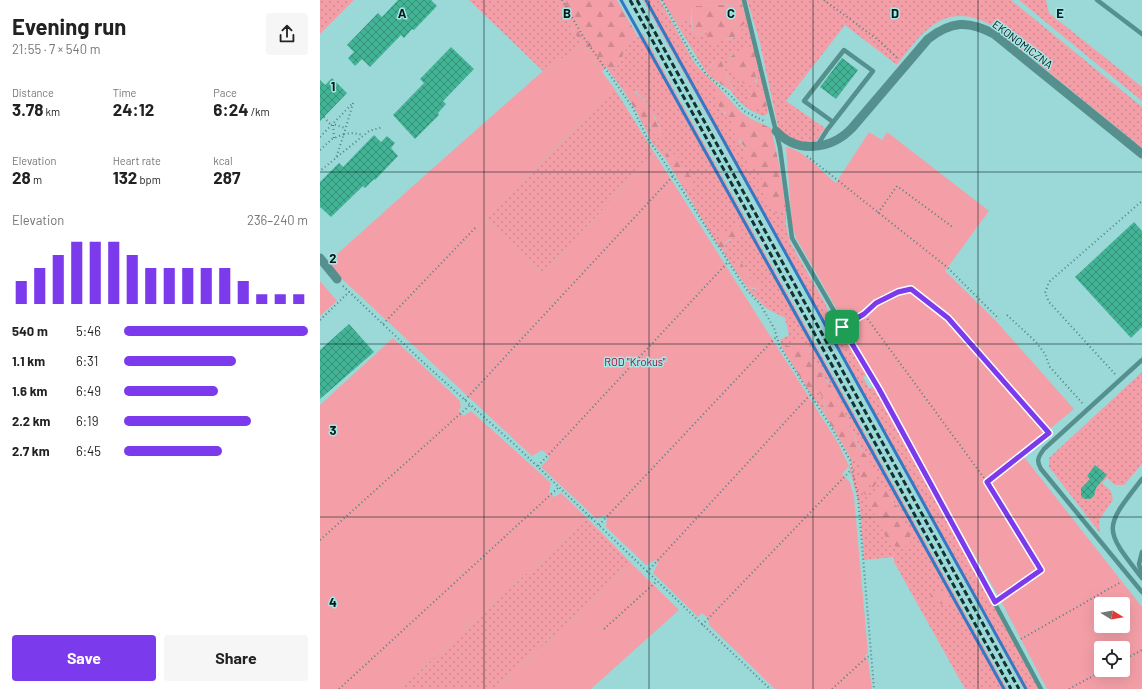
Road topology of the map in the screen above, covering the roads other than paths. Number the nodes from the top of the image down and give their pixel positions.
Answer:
1 (744, 0) edge
2 (1097, 0) edge
3 (1142, 34) edge
4 (833, 122) junction
5 (775, 128) junction
6 (817, 146) junction
7 (1142, 154) edge
8 (320, 258) edge
9 (337, 279) road end
10 (1142, 360) edge
11 (1142, 479) edge
12 (1142, 552) edge
13 (1142, 577) edge
14 (1142, 592) edge
15 (1041, 689) edge

1 - 5 lane
2 - 3 lane
4 - 4 lane
4 - 6 lane
5 - 6 street, EKONOMICZNA
5 - 15 lane
6 - 7 street, EKONOMICZNA
8 - 9 street
10 - 14 lane
11 - 13 lane
12 - 13 lane

